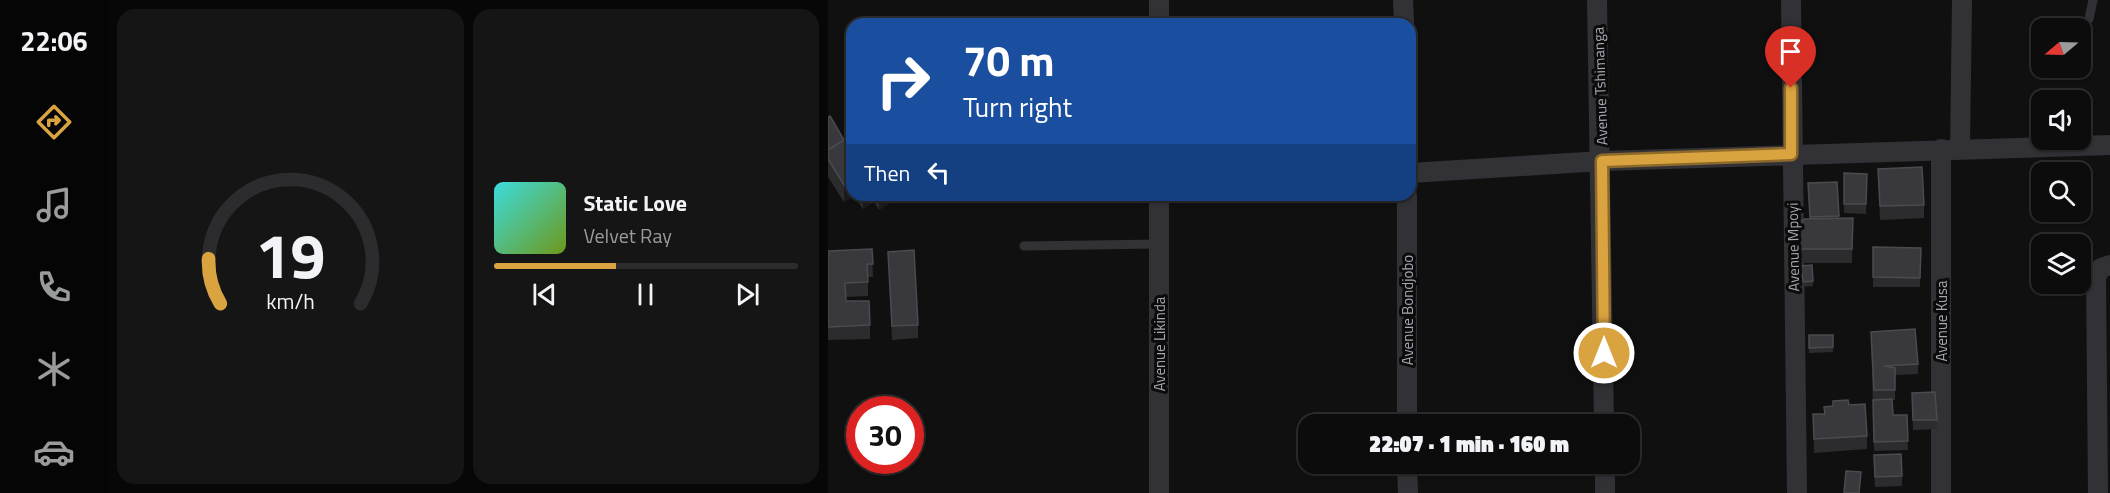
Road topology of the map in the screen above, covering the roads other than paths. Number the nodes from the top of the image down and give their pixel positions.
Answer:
1 (1159, 0) edge
2 (1403, 0) edge
3 (1597, 0) edge
4 (1791, 0) edge
5 (1962, 0) edge
6 (2093, 0) edge
7 (1159, 18) edge
8 (1404, 18) edge
9 (2089, 18) edge
10 (2110, 145) edge
11 (1951, 149) junction
12 (1791, 154) junction
13 (1602, 161) junction
14 (1416, 173) edge
15 (1159, 201) edge
16 (1407, 201) edge
17 (1159, 244) junction
18 (1024, 246) dead end
19 (2110, 265) edge
20 (1407, 414) edge
21 (1604, 414) edge
22 (1407, 474) edge
23 (1605, 474) edge
24 (1159, 493) edge
25 (1408, 493) edge
26 (1605, 493) edge
27 (1797, 493) edge
28 (1941, 493) edge
29 (2098, 493) edge

1 - 7 street
2 - 8 street
3 - 13 street, Avenue Tshimanga
4 - 12 street, Avenue Mpoyi
5 - 11 street, Avenue Kusa
6 - 9 lane
10 - 11 street
11 - 12 street
11 - 28 street, Avenue Kusa
12 - 13 street
12 - 27 street, Avenue Mpoyi
13 - 14 street
13 - 21 street, Avenue Tshimanga
15 - 17 street, Avenue Likinda
16 - 20 street, Avenue Bondjobo
17 - 18 lane
17 - 24 street, Avenue Likinda
19 - 29 street
22 - 25 street
23 - 26 street

